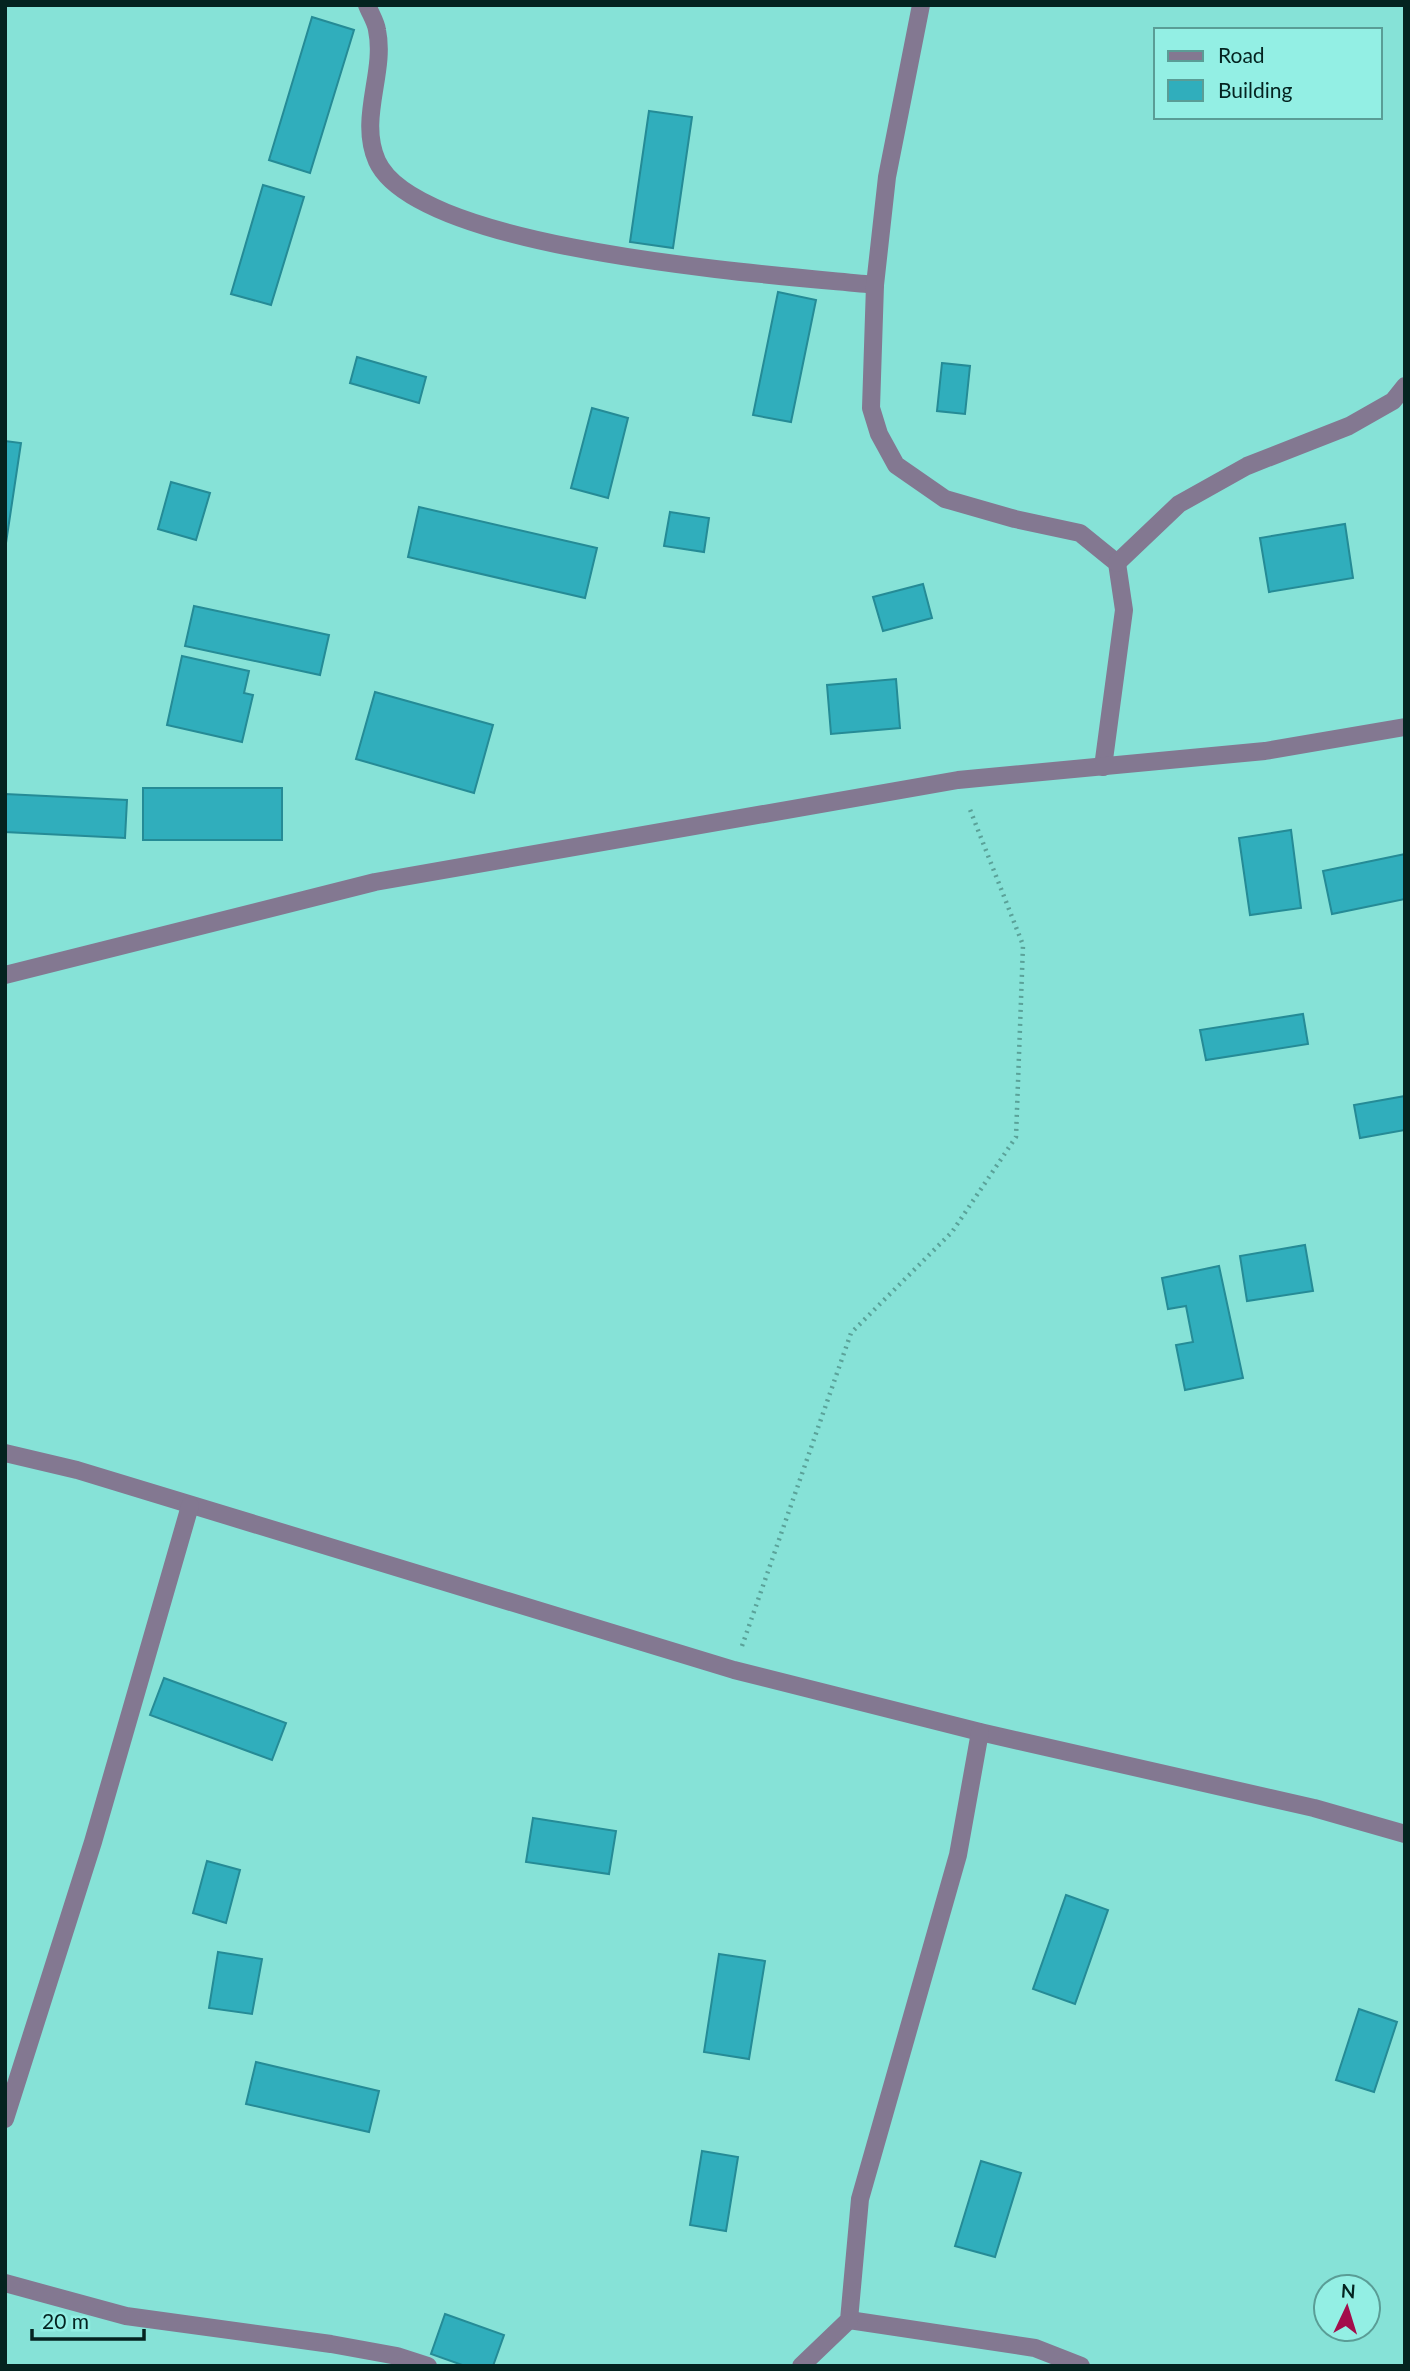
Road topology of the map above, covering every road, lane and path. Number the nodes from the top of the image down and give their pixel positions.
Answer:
1 (367, 5) edge
2 (921, 5) edge
3 (875, 285) junction
4 (1405, 386) edge
5 (1117, 563) junction
6 (1405, 727) edge
7 (1103, 767) junction
8 (958, 780) junction
9 (5, 975) edge
10 (5, 1453) edge
11 (190, 1506) junction
12 (734, 1670) junction
13 (979, 1732) junction
14 (1405, 1834) edge
15 (5, 2119) edge
16 (5, 2283) edge
17 (849, 2320) junction
18 (428, 2366) edge
19 (802, 2366) edge
20 (1081, 2366) edge

1 - 3 street
2 - 3 street
3 - 5 street
4 - 5 street
5 - 7 street
6 - 7 street
7 - 8 street
8 - 9 street
8 - 12 path
10 - 11 street
11 - 12 street
11 - 15 street
12 - 13 street
13 - 14 street
13 - 17 street
16 - 18 street
17 - 19 street
17 - 20 street

